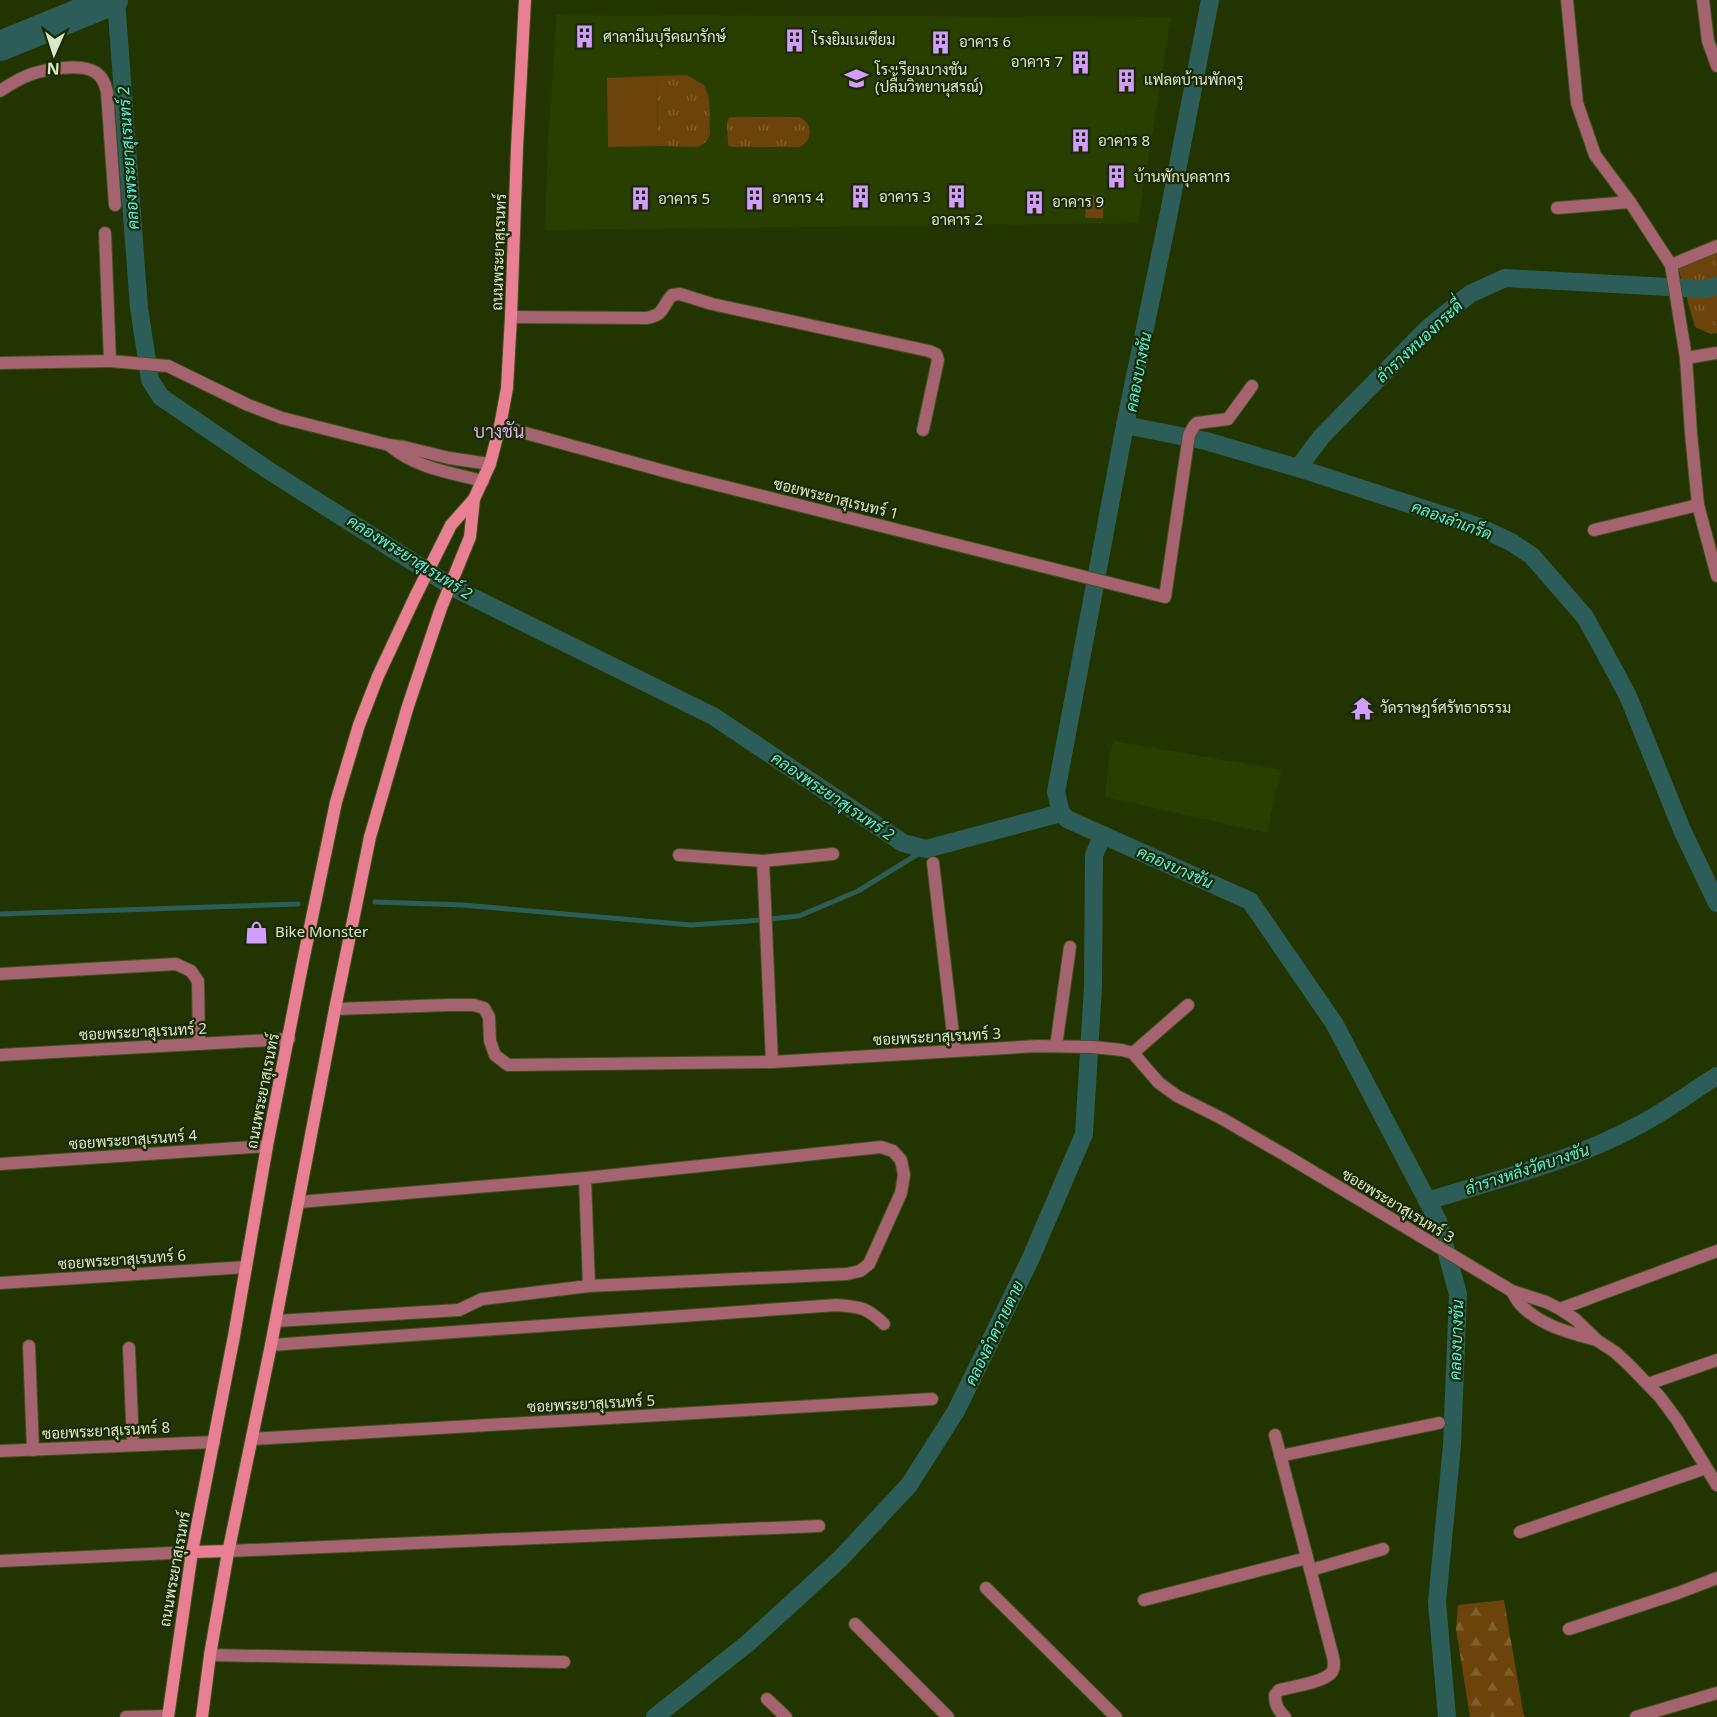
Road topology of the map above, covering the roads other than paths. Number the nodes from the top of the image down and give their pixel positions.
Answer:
1 (525, 0) edge
2 (1567, 0) edge
3 (1703, 0) edge
4 (1717, 66) edge
5 (0, 91) edge
6 (1630, 202) junction
7 (115, 205) dead end
8 (1557, 208) dead end
9 (105, 233) dead end
10 (1717, 246) edge
11 (1672, 270) junction
12 (511, 317) junction
13 (1717, 353) edge
14 (1686, 358) junction
15 (110, 361) junction
16 (0, 363) edge
17 (1251, 386) dead end
18 (501, 426) junction
19 (923, 430) dead end
20 (389, 445) junction
21 (489, 464) junction
22 (483, 481) junction
23 (474, 499) junction
24 (1698, 505) junction
25 (1594, 530) dead end
26 (1717, 576) edge
27 (833, 854) dead end
28 (679, 855) dead end
29 (764, 861) junction
30 (933, 863) dead end
31 (1070, 947) dead end
32 (0, 974) edge
33 (1188, 1005) dead end
34 (335, 1009) junction
35 (289, 1039) junction
36 (199, 1044) junction
37 (1060, 1046) junction
38 (955, 1051) junction
39 (1127, 1051) junction
40 (0, 1055) edge
41 (772, 1062) junction
42 (267, 1146) junction
43 (0, 1164) edge
44 (585, 1178) junction
45 (299, 1202) junction
46 (1717, 1251) edge
47 (246, 1267) junction
48 (0, 1283) edge
49 (589, 1286) junction
50 (1512, 1292) junction
51 (1560, 1309) junction
52 (276, 1321) junction
53 (884, 1324) dead end
54 (1598, 1341) junction
55 (272, 1345) junction
56 (29, 1346) dead end
57 (129, 1348) dead end
58 (1717, 1360) edge
59 (1648, 1384) junction
60 (932, 1400) dead end
61 (1439, 1423) dead end
62 (1275, 1435) dead end
63 (252, 1439) junction
64 (214, 1442) junction
65 (133, 1445) junction
66 (33, 1450) junction
67 (0, 1451) edge
68 (1280, 1456) junction
69 (1711, 1470) edge
70 (1717, 1485) edge
71 (819, 1526) dead end
72 (1520, 1532) dead end
73 (1383, 1549) dead end
74 (228, 1551) junction
75 (192, 1552) junction
76 (0, 1561) edge
77 (1309, 1564) junction
78 (1717, 1578) edge
79 (986, 1588) dead end
80 (1144, 1600) dead end
81 (855, 1624) dead end
82 (1569, 1629) dead end
83 (210, 1655) junction
84 (564, 1662) dead end
85 (1717, 1693) edge
86 (767, 1699) dead end
87 (168, 1716) edge
88 (126, 1717) edge
89 (202, 1717) edge
90 (786, 1717) edge
91 (948, 1717) edge
92 (1116, 1717) edge
93 (1285, 1717) edge
94 (1636, 1717) edge

1 - 12 street, ถนนพระยาสุเรนทร์
2 - 6 street
3 - 4 street
5 - 7 street
6 - 8 street
6 - 11 street
9 - 15 street
10 - 11 street
11 - 14 street
12 - 18 street, ถนนพระยาสุเรนทร์
12 - 19 street
13 - 14 street
14 - 24 street
15 - 16 street
15 - 20 street
17 - 18 street, ซอยพระยาสุเรนทร์ 1
18 - 21 street, ถนนพระยาสุเรนทร์
20 - 21 street
20 - 22 street
21 - 22 street, ถนนพระยาสุเรนทร์
22 - 23 street, ถนนพระยาสุเรนทร์
23 - 34 street, ถนนพระยาสุเรนทร์
23 - 35 street, ถนนพระยาสุเรนทร์
24 - 25 street
24 - 26 street
27 - 29 street
28 - 29 street
29 - 41 street
30 - 38 street
31 - 37 street
32 - 36 street
33 - 39 street
34 - 41 street, ซอยพระยาสุเรนทร์ 3
34 - 45 street, ถนนพระยาสุเรนทร์
35 - 36 street, ซอยพระยาสุเรนทร์ 2
35 - 42 street, ถนนพระยาสุเรนทร์
36 - 40 street, ซอยพระยาสุเรนทร์ 2
37 - 38 street, ซอยพระยาสุเรนทร์ 3
37 - 39 street, ซอยพระยาสุเรนทร์ 3
38 - 41 street, ซอยพระยาสุเรนทร์ 3
39 - 50 street, ซอยพระยาสุเรนทร์ 3
42 - 43 street, ซอยพระยาสุเรนทร์ 4
42 - 47 street, ถนนพระยาสุเรนทร์
44 - 45 street
44 - 49 street
44 - 49 street
45 - 52 street, ถนนพระยาสุเรนทร์
46 - 51 street
47 - 48 street, ซอยพระยาสุเรนทร์ 6
47 - 64 street, ถนนพระยาสุเรนทร์
49 - 52 street
50 - 51 street
50 - 54 street
51 - 54 street
52 - 55 street, ถนนพระยาสุเรนทร์
53 - 55 street
54 - 59 street
55 - 63 street, ถนนพระยาสุเรนทร์
56 - 66 street
57 - 65 street
58 - 59 street
59 - 69 street
60 - 63 street, ซอยพระยาสุเรนทร์ 5
61 - 68 street
62 - 68 street
63 - 74 street, ถนนพระยาสุเรนทร์
64 - 65 street, ซอยพระยาสุเรนทร์ 8
64 - 75 street, ถนนพระยาสุเรนทร์
65 - 66 street, ซอยพระยาสุเรนทร์ 8
66 - 67 street, ซอยพระยาสุเรนทร์ 8
68 - 77 street
69 - 70 street
69 - 72 street
71 - 74 street
73 - 77 street
74 - 75 street
74 - 83 street, ถนนพระยาสุเรนทร์
75 - 76 street
75 - 87 street, ถนนพระยาสุเรนทร์
77 - 80 street
77 - 93 street
78 - 82 street
79 - 92 street
81 - 91 street
83 - 84 street
83 - 89 street, ถนนพระยาสุเรนทร์
85 - 94 street
86 - 90 street
87 - 88 street

